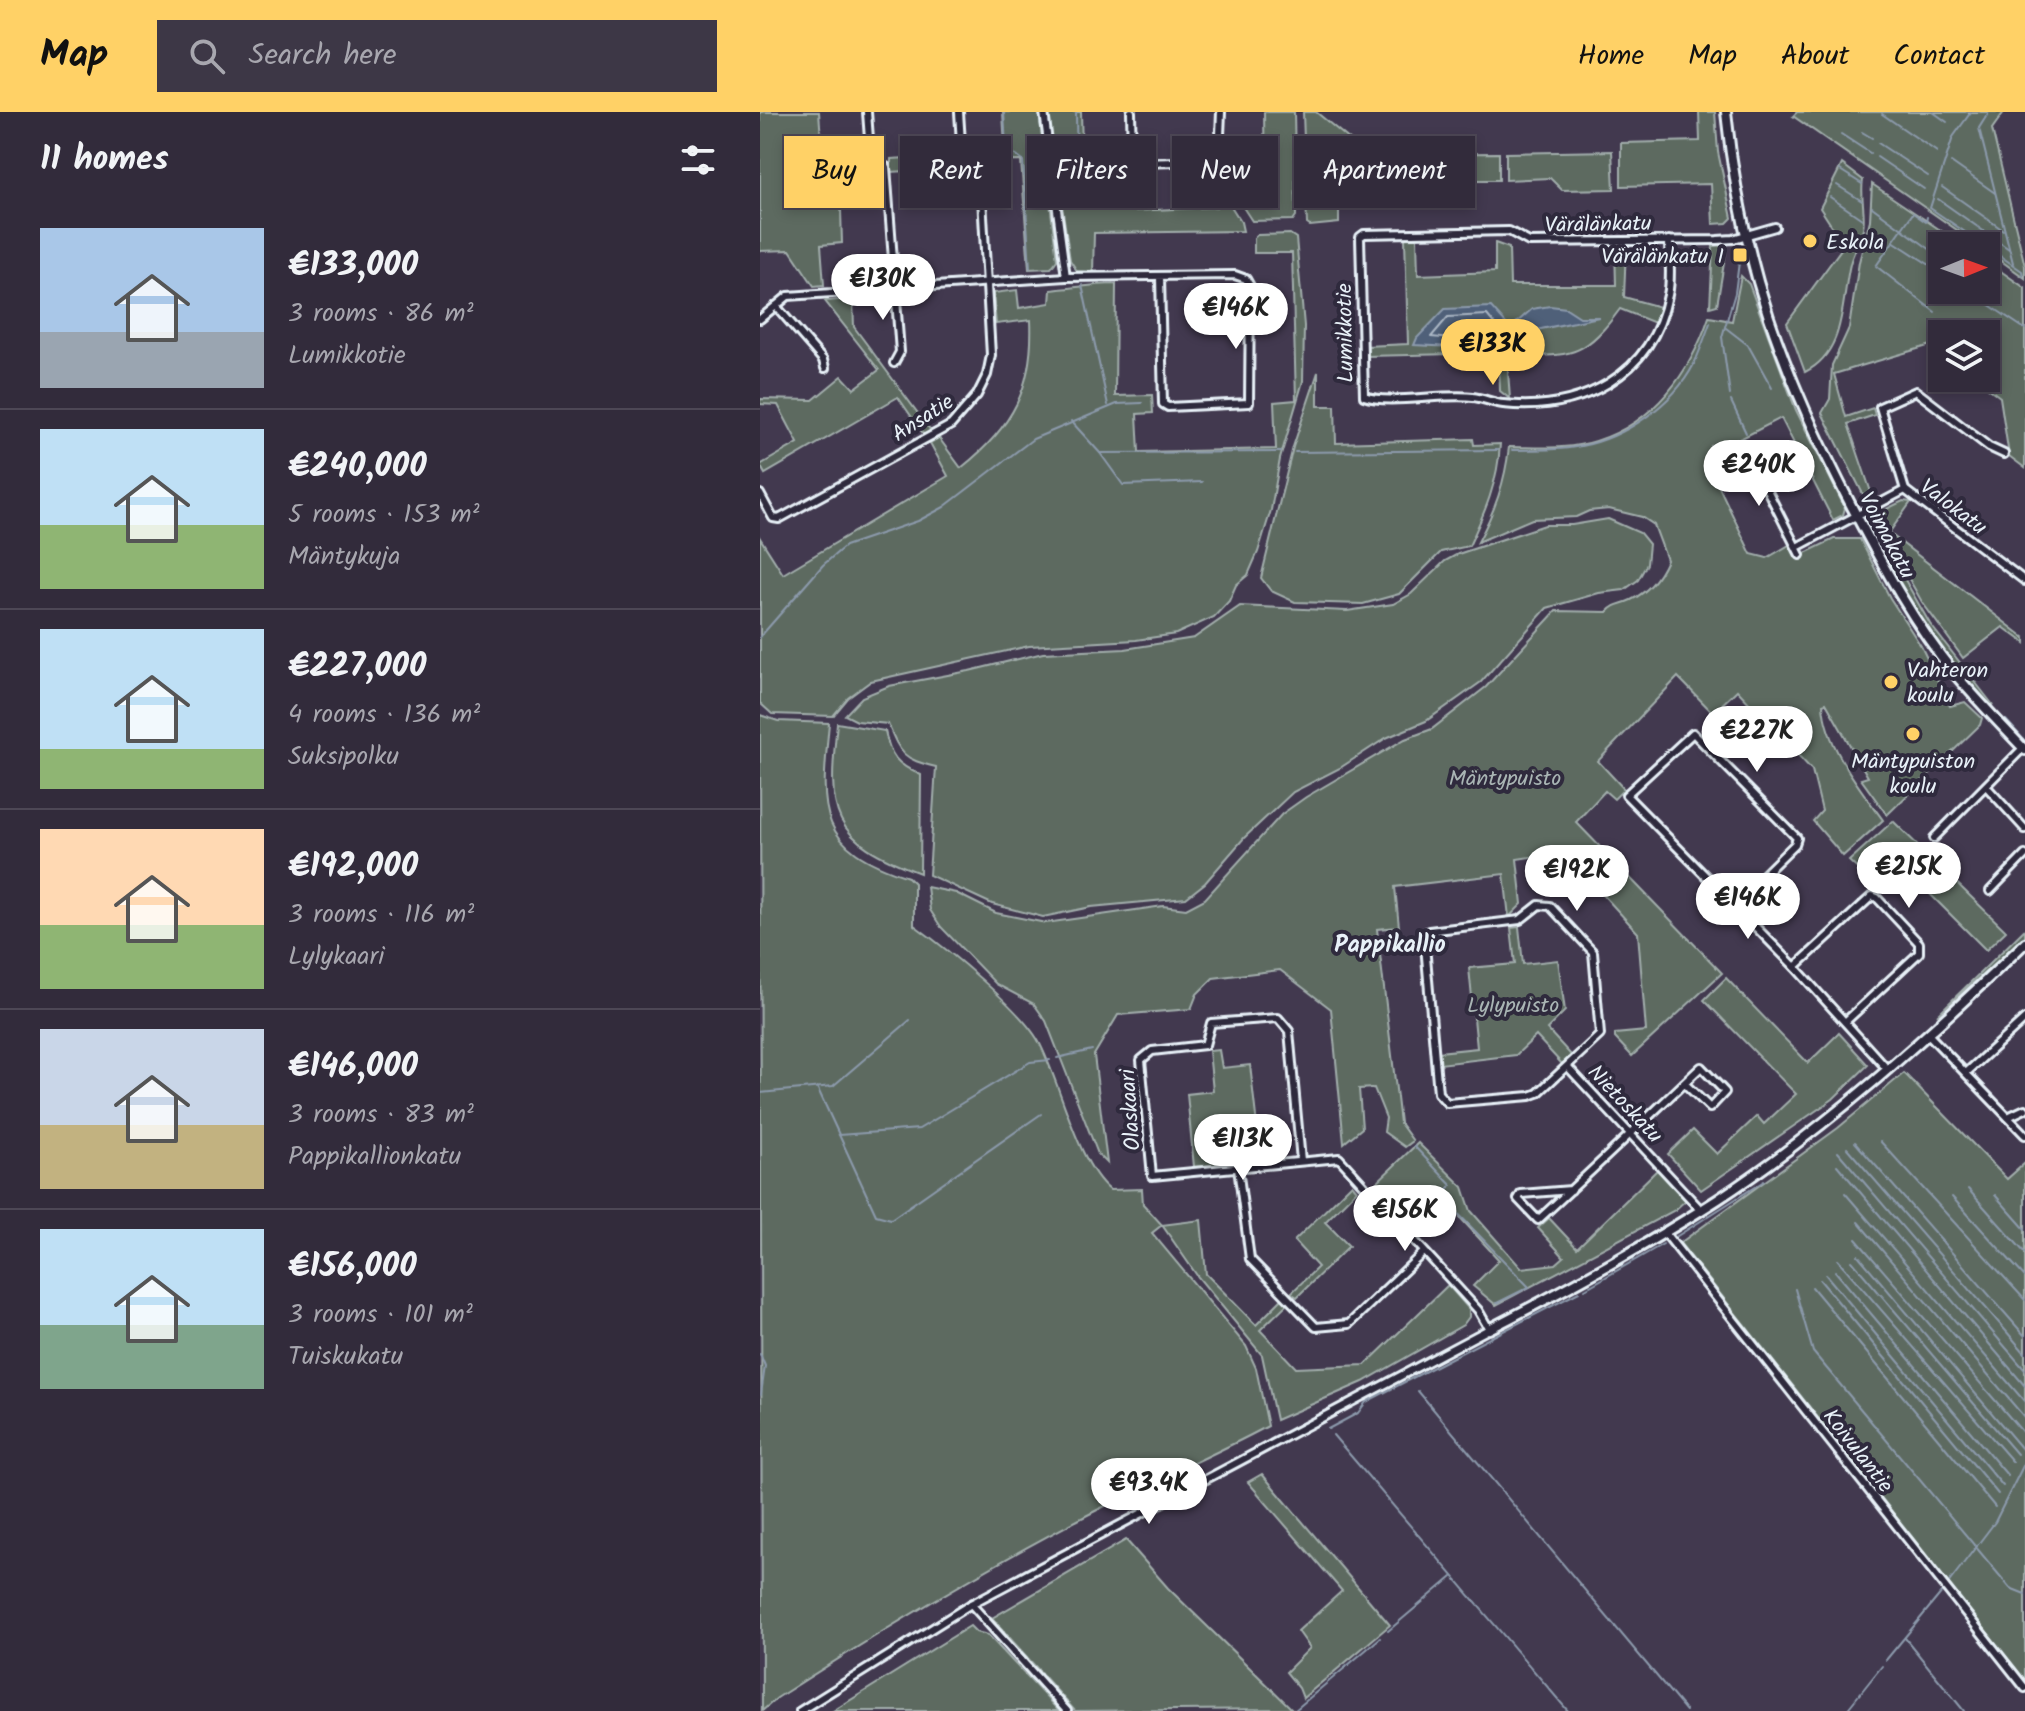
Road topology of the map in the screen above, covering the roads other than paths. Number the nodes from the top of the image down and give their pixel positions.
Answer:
1 (867, 112) edge
2 (959, 112) edge
3 (1044, 112) edge
4 (1131, 112) edge
5 (1221, 112) edge
6 (1726, 112) edge
7 (1775, 227) dead end
8 (1744, 236) junction
9 (1360, 237) joint
10 (1669, 240) junction
11 (1066, 277) junction
12 (1160, 277) junction
13 (987, 283) junction
14 (896, 289) junction
15 (776, 306) junction
16 (760, 319) edge
17 (894, 363) dead end
18 (825, 368) dead end
19 (2004, 454) dead end
20 (1758, 461) dead end
21 (1905, 490) junction
22 (760, 494) edge
23 (1856, 515) junction
24 (1797, 547) junction
25 (1800, 555) dead end
26 (2025, 581) edge
27 (2024, 749) edge
28 (1986, 786) junction
29 (2025, 829) edge
30 (1934, 838) dead end
31 (2025, 855) edge
32 (1990, 891) dead end
33 (1734, 904) junction
34 (2025, 943) edge
35 (1795, 967) junction
36 (2025, 1019) edge
37 (1845, 1022) junction
38 (1928, 1034) junction
39 (1567, 1066) junction
40 (1888, 1070) junction
41 (1966, 1073) junction
42 (1684, 1083) junction
43 (2025, 1109) edge
44 (2008, 1117) junction
45 (1631, 1134) junction
46 (2025, 1135) edge
47 (1301, 1161) junction
48 (1238, 1168) junction
49 (1571, 1190) junction
50 (1701, 1210) junction
51 (1665, 1233) junction
52 (1424, 1252) junction
53 (1489, 1329) junction
54 (971, 1604) junction
55 (2025, 1688) edge
56 (800, 1711) edge
57 (1067, 1711) edge

1 - 14 street
2 - 13 street, Ansatie
3 - 11 street
4 - 5 street
6 - 8 street, Voimakatu
7 - 8 street, Värälänkatu
8 - 10 street, Värälänkatu
8 - 23 street, Voimakatu
9 - 10 street, Värälänkatu
9 - 10 street, Lumikkotie
11 - 12 street
11 - 13 street
12 - 12 street
13 - 14 street
13 - 22 street, Ansatie
14 - 15 street
14 - 17 street
15 - 16 street
15 - 18 street
19 - 21 street
20 - 24 street
21 - 23 street, Valokatu
21 - 26 street, Valokatu
23 - 24 street, Valokatu
23 - 27 street, Voimakatu
24 - 25 street
27 - 28 street
28 - 29 street
28 - 30 street
31 - 32 street
33 - 33 street
33 - 35 street
34 - 38 street
35 - 37 street
35 - 37 street
36 - 41 street
37 - 40 street
38 - 40 street
38 - 41 street
39 - 39 street, Nietoskatu
39 - 45 street, Nietoskatu
40 - 50 street
41 - 44 street
42 - 42 street
42 - 45 street
43 - 44 street
44 - 46 street
45 - 49 street
45 - 50 street, Nietoskatu
47 - 48 street
47 - 48 street, Olaskaari
47 - 52 street
48 - 52 street
49 - 49 street
50 - 51 street
51 - 53 street
51 - 55 street, Koivulantie
52 - 53 street
53 - 54 street
54 - 56 street
54 - 57 street

